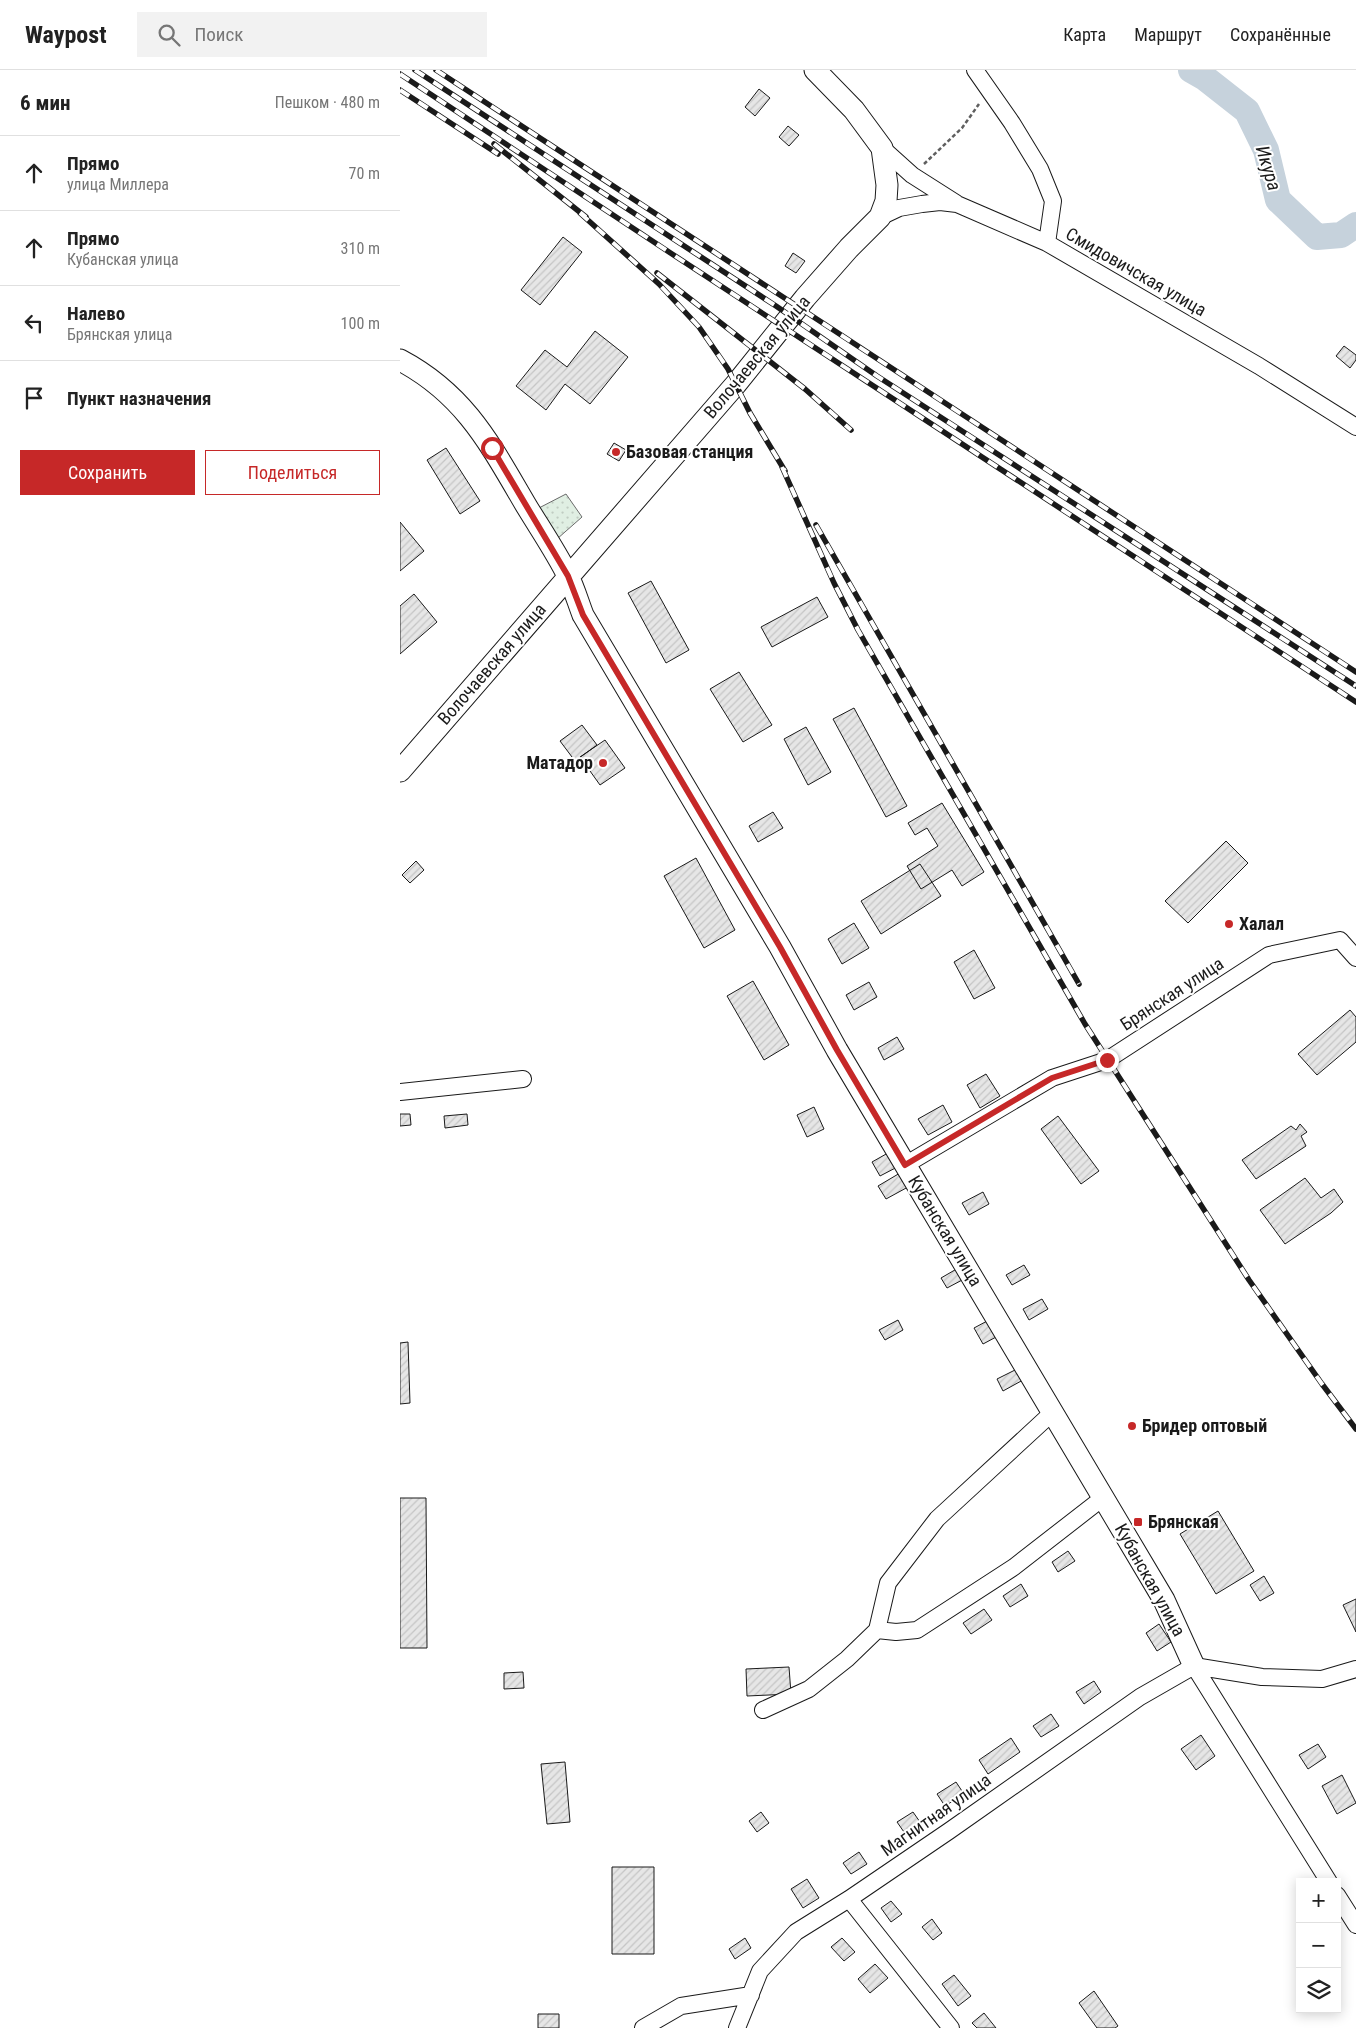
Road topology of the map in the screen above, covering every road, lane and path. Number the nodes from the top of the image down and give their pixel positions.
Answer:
1 (815, 70) edge
2 (975, 70) edge
3 (990, 89) junction
4 (882, 148) junction
5 (912, 175) junction
6 (958, 204) junction
7 (880, 217) junction
8 (1047, 243) junction
9 (400, 360) edge
10 (1356, 427) edge
11 (568, 576) junction
12 (400, 771) edge
13 (1356, 958) edge
14 (523, 1079) dead end
15 (400, 1092) edge
16 (905, 1165) junction
17 (1053, 1412) junction
18 (1104, 1497) junction
19 (877, 1630) junction
20 (1194, 1666) junction
21 (1356, 1669) edge
22 (763, 1710) dead end
23 (1326, 1878) edge
24 (849, 1899) junction
25 (1341, 1901) edge
26 (1356, 1925) edge
27 (751, 1995) junction
28 (643, 2028) edge
29 (737, 2028) edge
30 (951, 2028) edge

1 - 4 main road
2 - 3 street
3 - 5 path
3 - 8 street
4 - 5 street
4 - 7 main road
5 - 6 street
6 - 7 street, Смидовичская улица
6 - 8 street, Смидовичская улица
7 - 11 main road, Волочаевская улица
8 - 10 street, Смидовичская улица
9 - 11 main road, Кубанская улица
11 - 12 main road, Волочаевская улица
11 - 16 main road, Кубанская улица
13 - 16 street, Брянская улица
14 - 15 street
16 - 17 main road, Кубанская улица
17 - 18 main road, Кубанская улица
17 - 19 street
18 - 19 street
18 - 20 main road, Кубанская улица
19 - 22 street
20 - 21 street
20 - 23 street, Кубанская улица
20 - 24 street, Магнитная улица
24 - 27 street, Магнитная улица
24 - 30 street
25 - 26 street
27 - 28 street
27 - 29 street, Магнитная улица

